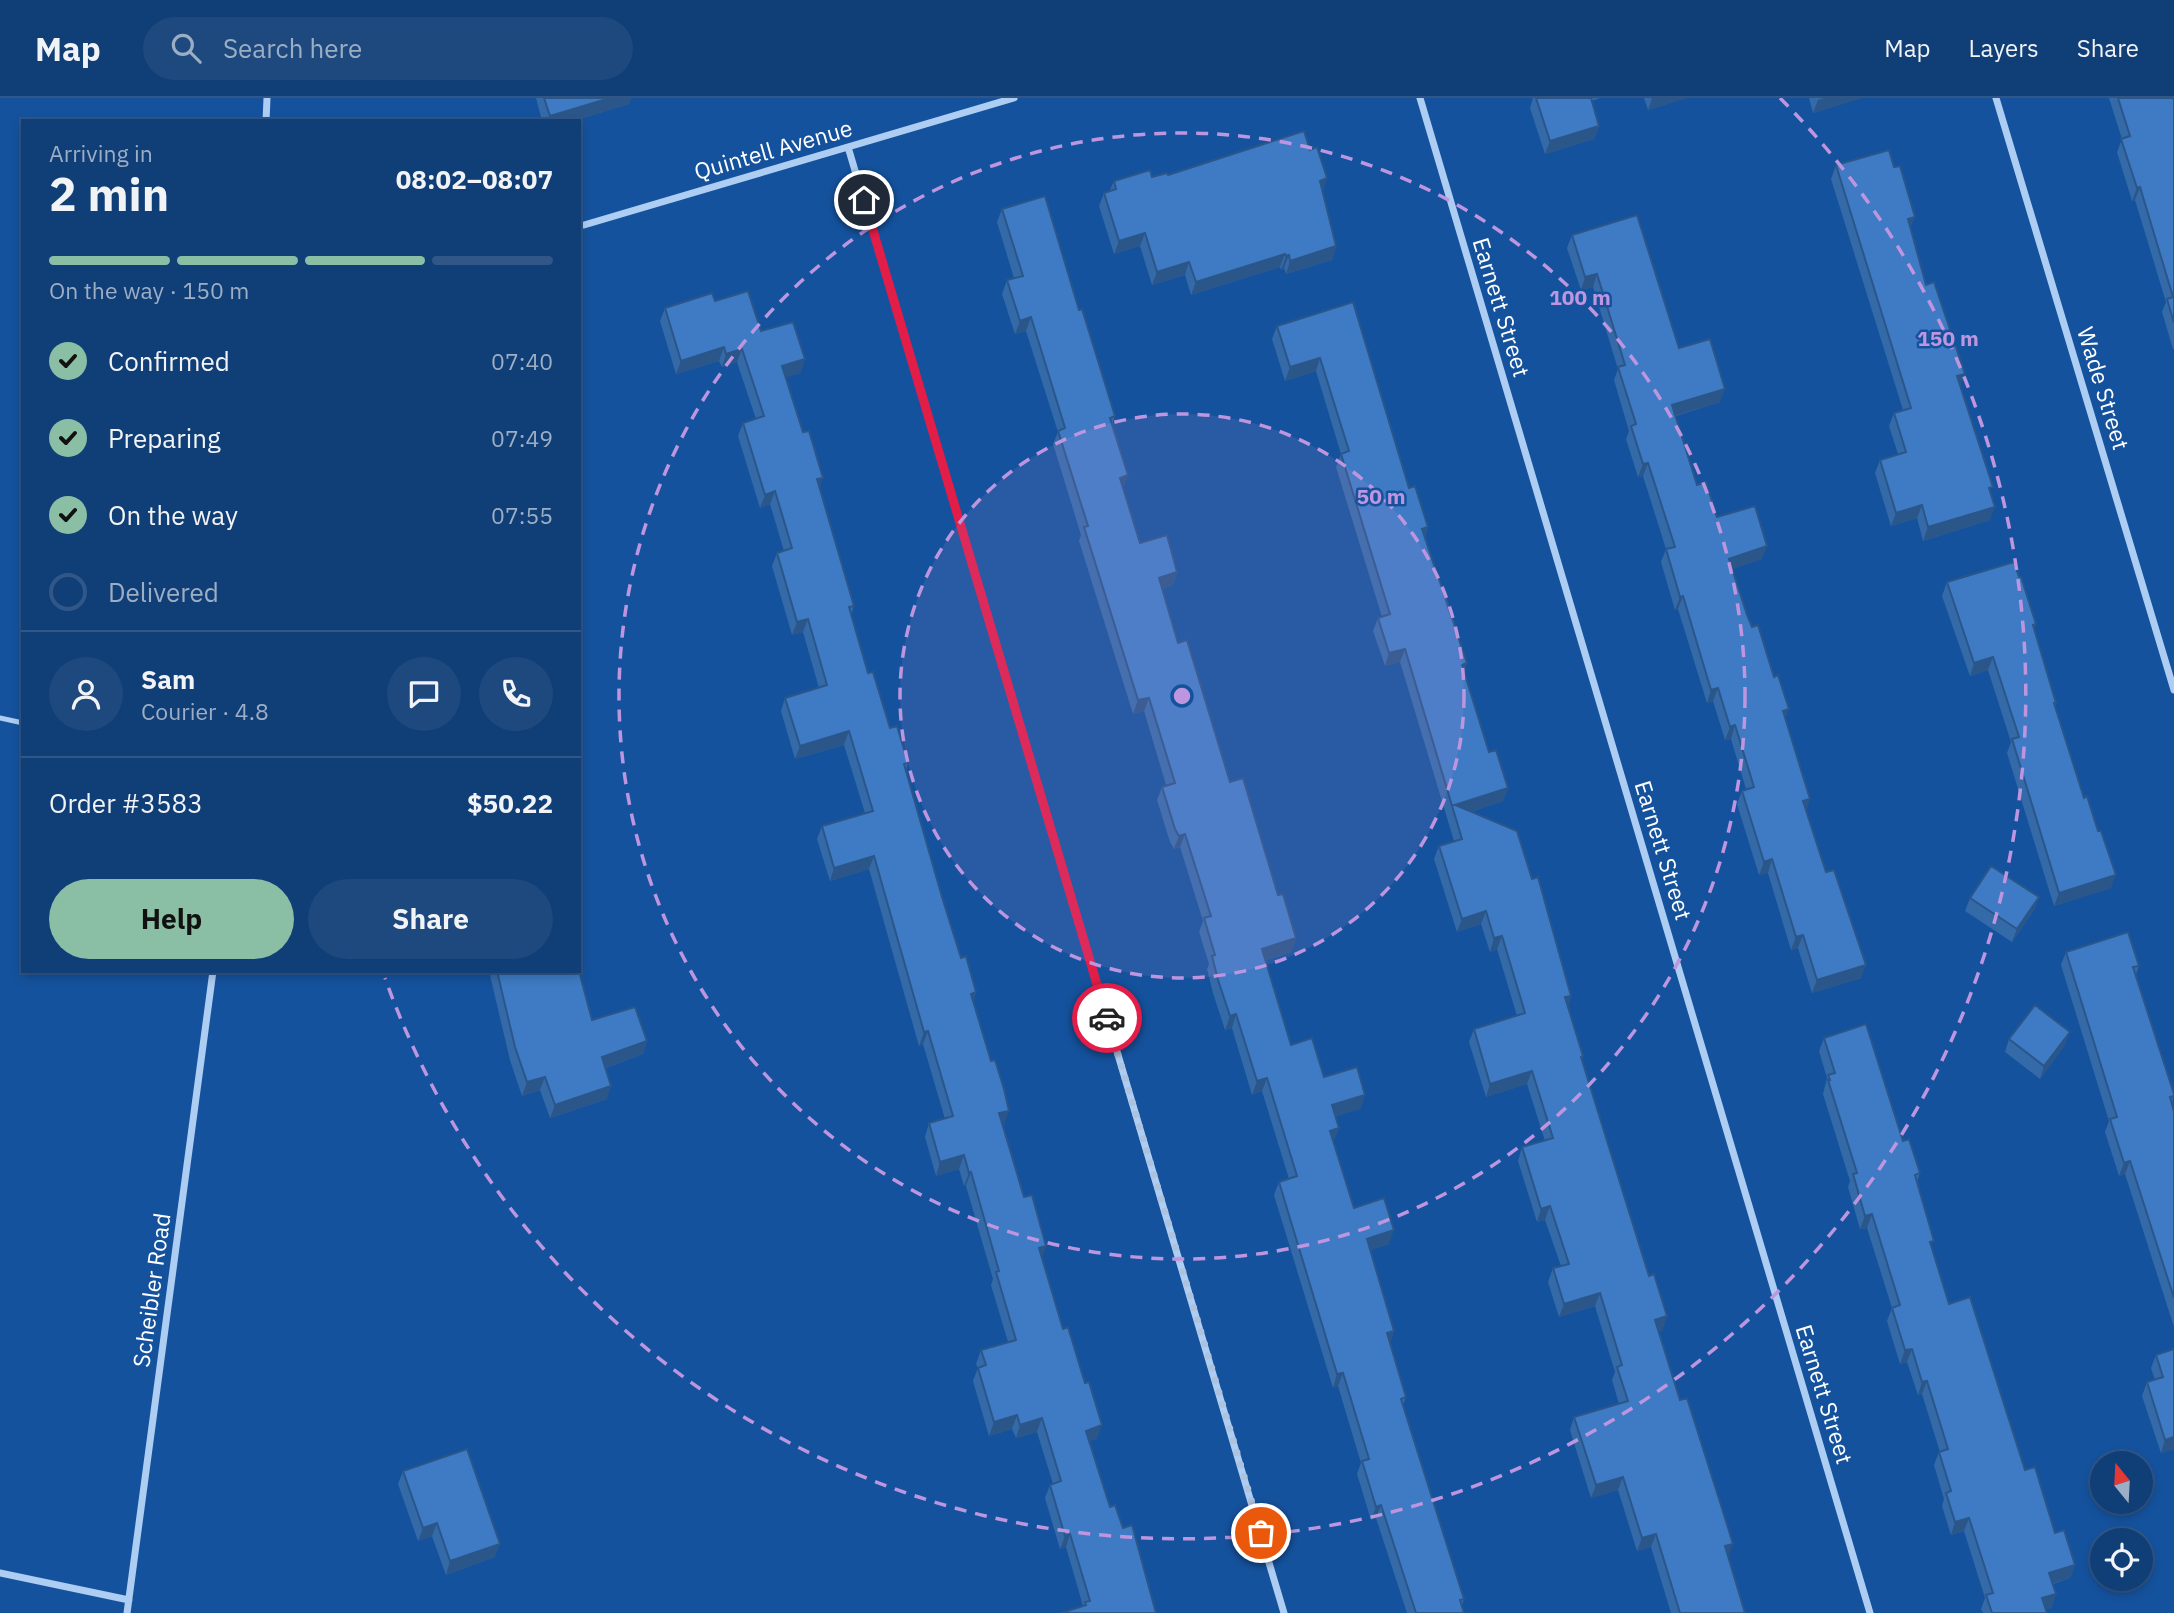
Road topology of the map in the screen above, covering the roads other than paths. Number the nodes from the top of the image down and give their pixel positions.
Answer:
1 (267, 98) edge
2 (1014, 98) edge
3 (1420, 98) edge
4 (1996, 98) edge
5 (266, 119) edge
6 (848, 147) junction
7 (584, 225) dead end
8 (2174, 690) edge
9 (0, 718) edge
10 (21, 723) edge
11 (213, 973) edge
12 (0, 1573) edge
13 (129, 1600) junction
14 (127, 1613) edge
15 (1284, 1613) edge
16 (1870, 1613) edge

1 - 5 street
2 - 6 street, Quintell Avenue
3 - 16 street, Earnett Street
4 - 8 street, Wade Street
6 - 7 street, Quintell Avenue
6 - 15 street
9 - 10 lane
11 - 13 street, Scheibler Road
12 - 13 street
13 - 14 street, Scheibler Road

